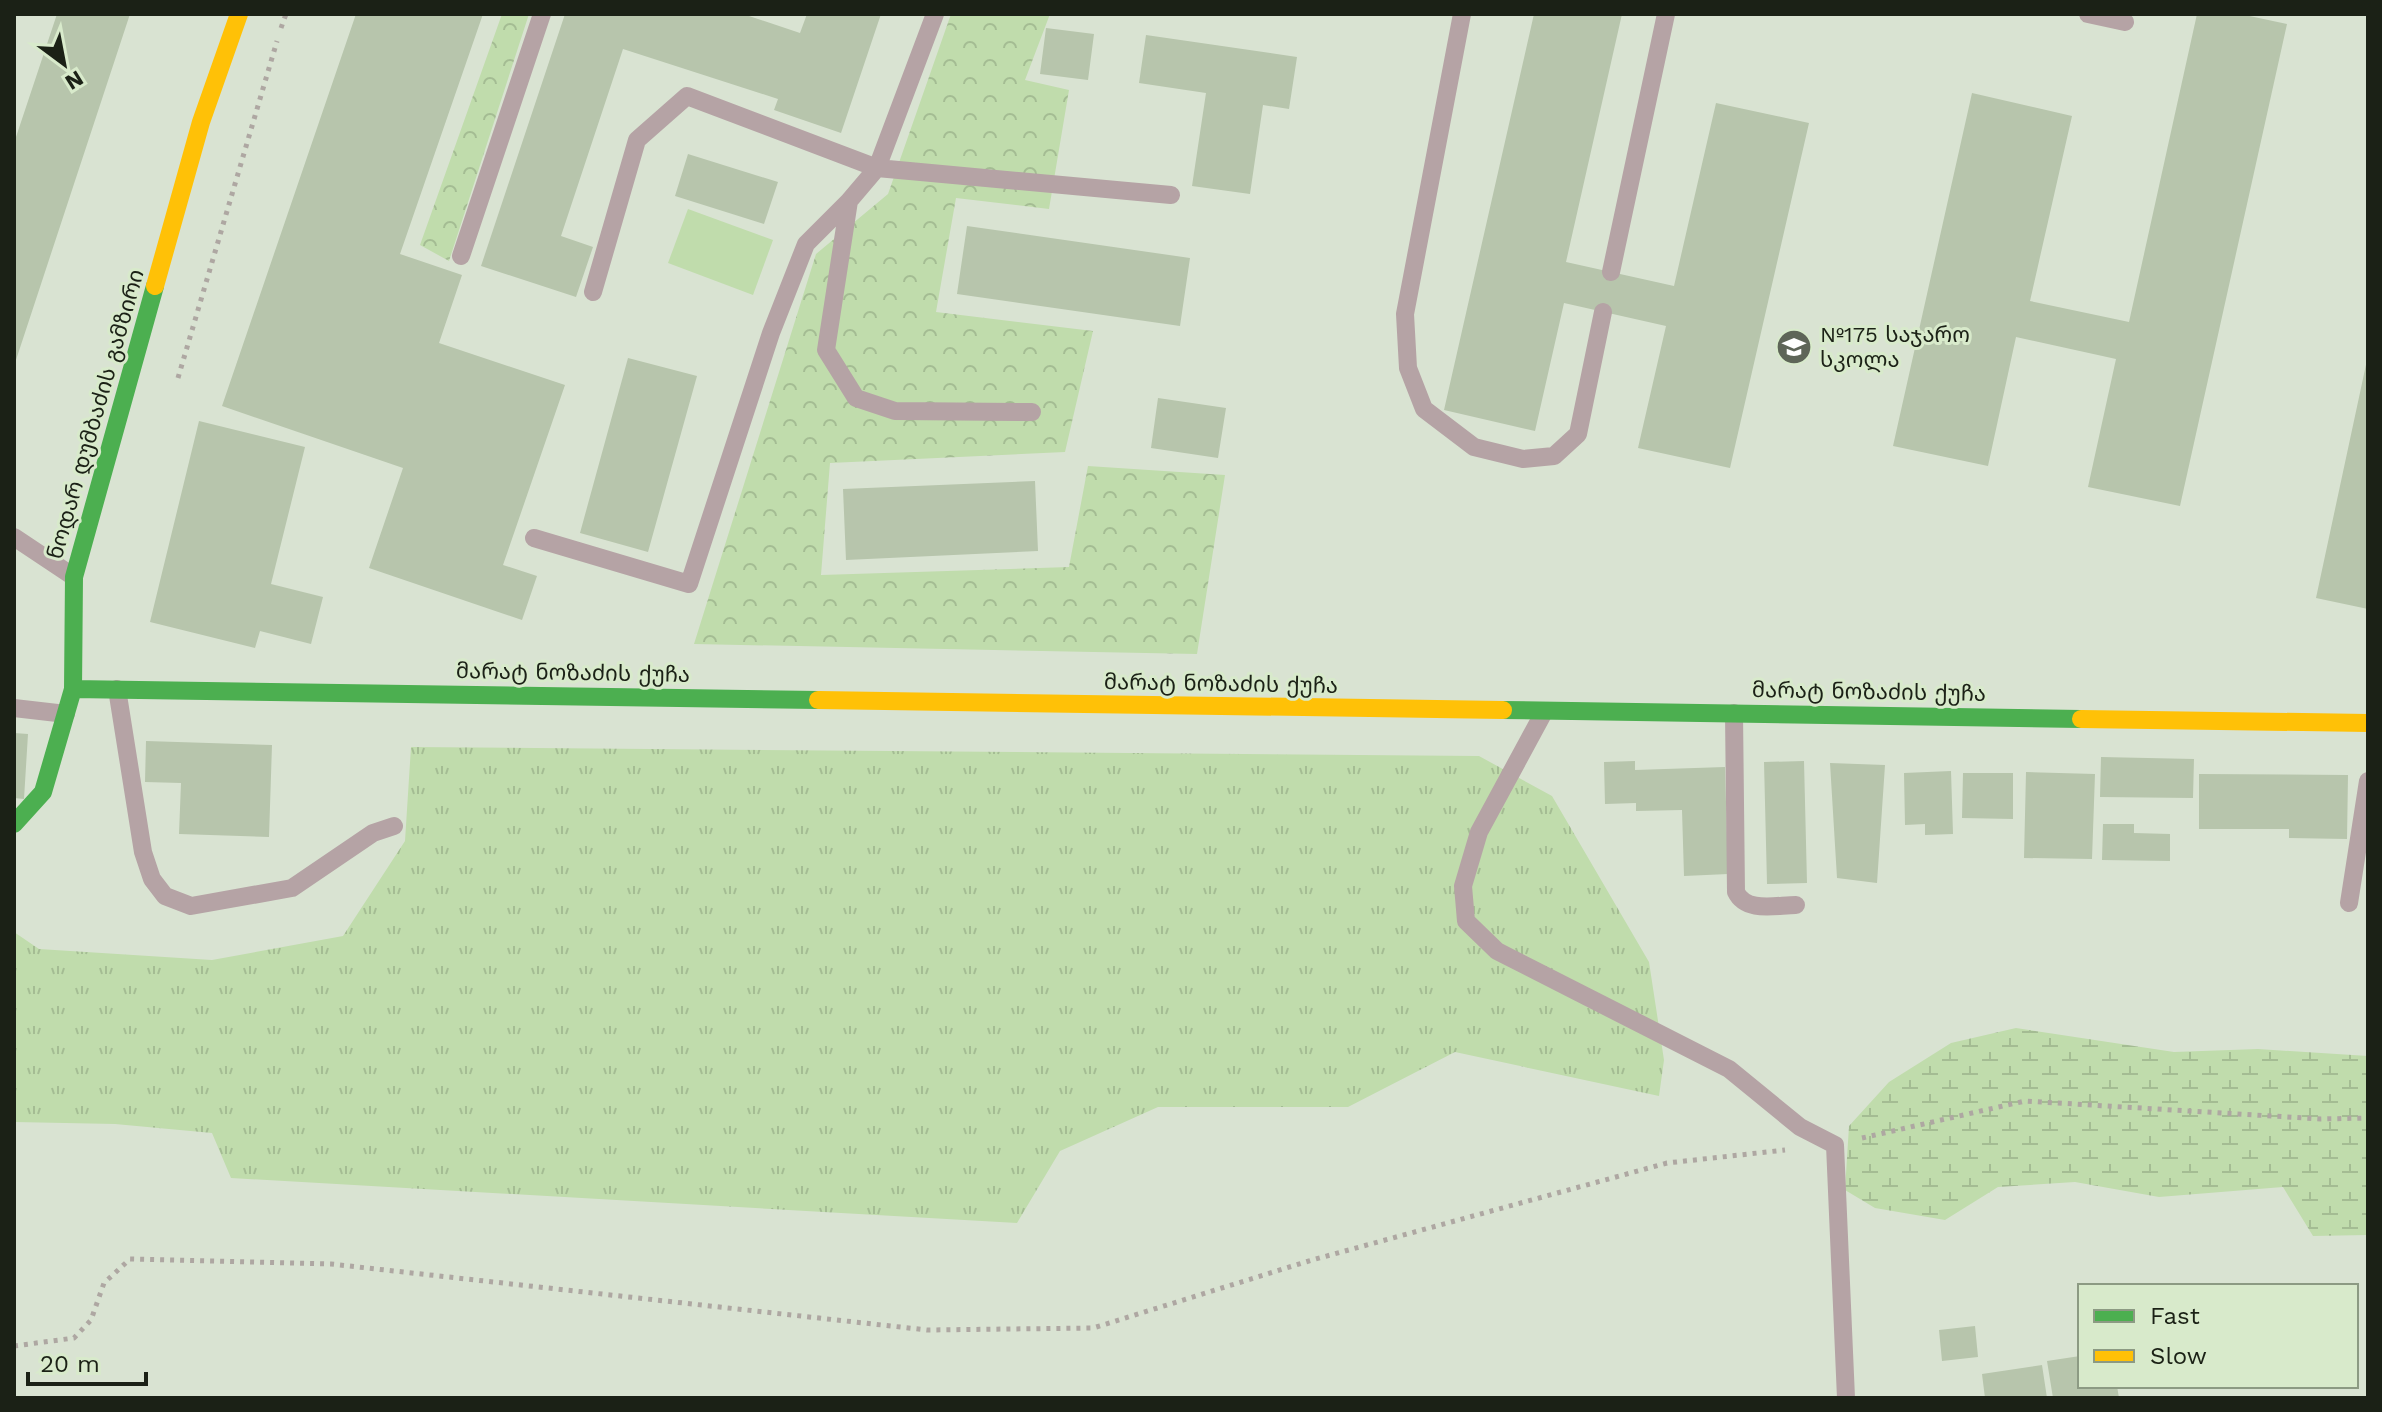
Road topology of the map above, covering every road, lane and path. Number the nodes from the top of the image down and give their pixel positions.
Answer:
1 (239, 14) edge
2 (286, 14) edge
3 (542, 14) edge
4 (935, 14) edge
5 (1462, 14) edge
6 (1666, 14) edge
7 (2088, 14) edge
8 (2125, 22) dead end
9 (877, 168) junction
10 (1171, 195) dead end
11 (849, 201) junction
12 (461, 256) dead end
13 (1611, 272) dead end
14 (593, 292) dead end
15 (1603, 312) dead end
16 (178, 378) dead end
17 (1032, 412) dead end
18 (14, 537) edge
19 (534, 538) dead end
20 (74, 577) junction
21 (73, 689) junction
22 (117, 689) junction
23 (14, 708) edge
24 (1544, 712) junction
25 (1734, 713) junction
26 (66, 714) junction
27 (2368, 723) edge
28 (2368, 781) edge
29 (14, 824) edge
30 (394, 826) dead end
31 (2349, 903) dead end
32 (1796, 905) dead end
33 (2368, 1118) edge
34 (1835, 1145) junction
35 (14, 1346) edge
36 (1846, 1398) edge

1 - 20 street, ნოდარ დუმბაძის გამზირი
2 - 16 path
3 - 12 lane
4 - 9 lane
5 - 15 lane
6 - 13 lane
7 - 8 lane
9 - 10 lane
9 - 11 lane
9 - 14 lane
11 - 17 lane
11 - 19 lane
18 - 20 lane
20 - 21 street, ნოდარ დუმბაძის გამზირი
21 - 22 street, მარატ ნოზაძის ქუჩა
21 - 26 street, ნოდარ დუმბაძის გამზირი
22 - 24 street, მარატ ნოზაძის ქუჩა
22 - 30 lane
23 - 26 lane
24 - 25 street, მარატ ნოზაძის ქუჩა
24 - 34 lane
25 - 27 street, მარატ ნოზაძის ქუჩა
25 - 32 lane
26 - 29 street, ნოდარ დუმბაძის გამზირი
28 - 31 lane
33 - 34 path
34 - 35 path
34 - 36 lane

